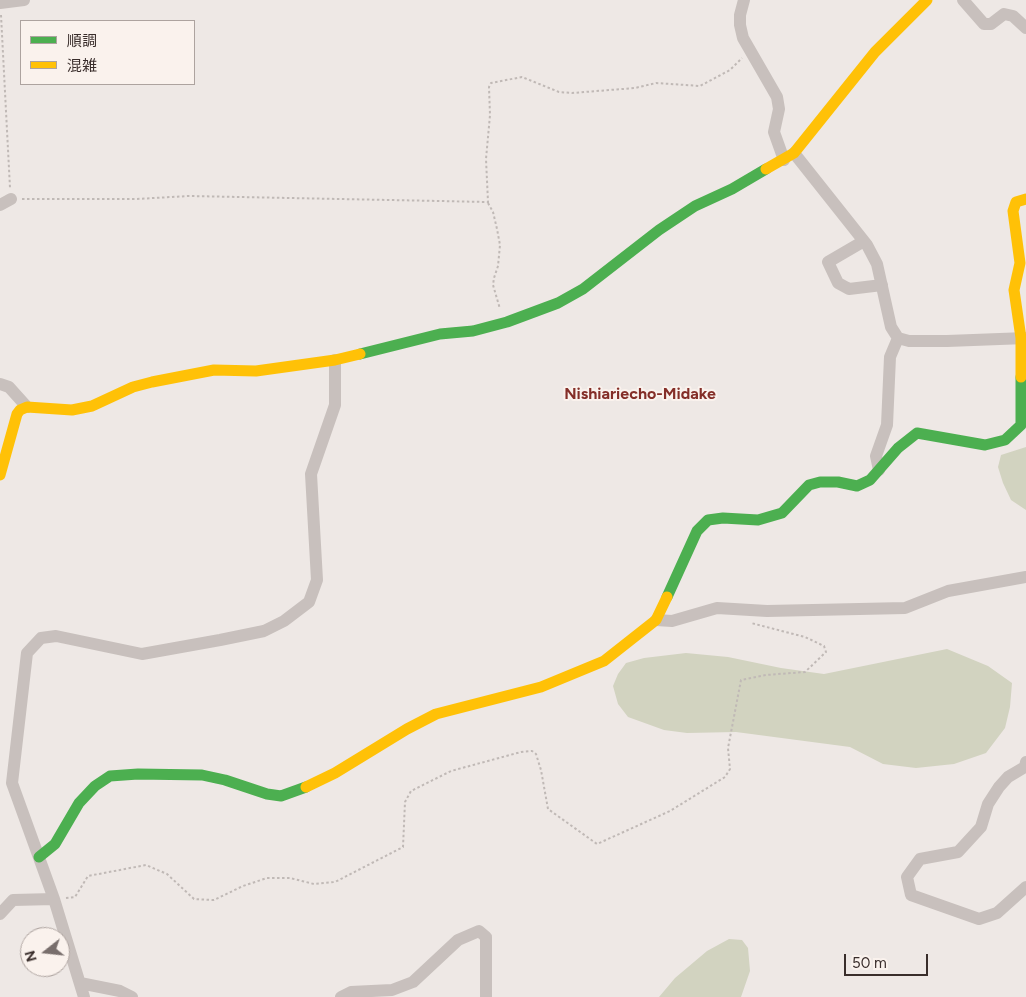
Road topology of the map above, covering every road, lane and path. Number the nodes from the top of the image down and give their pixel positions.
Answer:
1 (24, 0) edge
2 (744, 0) edge
3 (927, 0) edge
4 (963, 0) edge
5 (0, 3) edge
6 (1026, 28) edge
7 (750, 51) junction
8 (789, 156) junction
9 (1026, 199) edge
10 (6, 202) edge
11 (488, 202) junction
12 (864, 240) junction
13 (882, 285) junction
14 (507, 322) junction
15 (898, 338) junction
16 (1023, 338) edge
17 (335, 360) junction
18 (0, 384) edge
19 (27, 407) junction
20 (879, 470) junction
21 (0, 475) edge
22 (1026, 577) edge
23 (656, 620) junction
24 (751, 623) dead end
25 (1026, 762) edge
26 (39, 857) junction
27 (1026, 888) edge
28 (54, 899) junction
29 (0, 914) edge
30 (80, 983) junction
31 (84, 997) edge
32 (132, 997) edge
33 (341, 997) edge
34 (486, 997) edge

1 - 5 street
2 - 7 street
3 - 8 street
4 - 6 street
5 - 10 path
7 - 8 street
7 - 11 path
8 - 12 street
8 - 14 street
9 - 16 street
10 - 11 path
11 - 14 path
12 - 13 street
12 - 13 street
13 - 15 street
14 - 17 street
15 - 16 street
15 - 20 street
16 - 20 street
17 - 19 street
17 - 26 street
18 - 19 street
19 - 21 street
20 - 23 street
22 - 23 street
23 - 26 street
24 - 28 path
25 - 27 street
26 - 28 street
28 - 29 street
28 - 30 street
30 - 31 street
30 - 32 street
33 - 34 street

